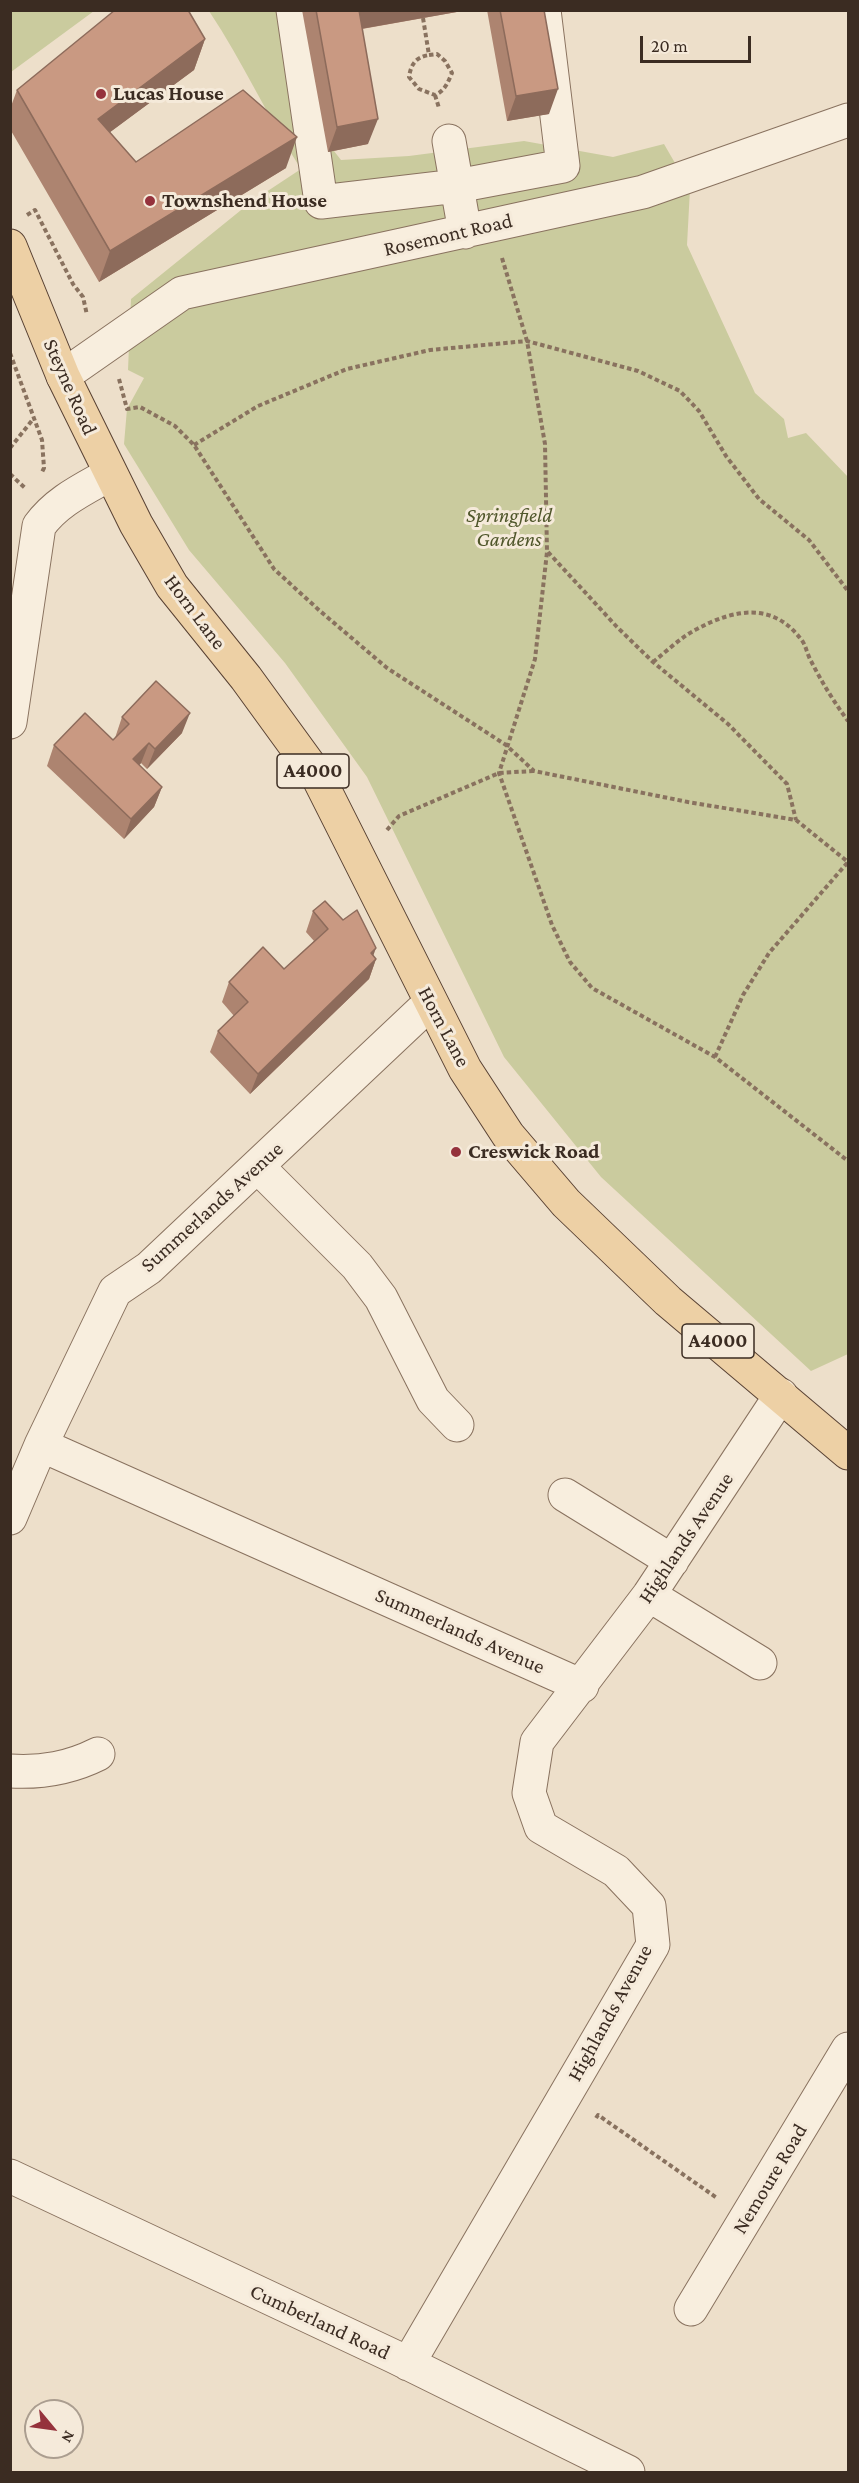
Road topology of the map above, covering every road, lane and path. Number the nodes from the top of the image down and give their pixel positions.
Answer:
1 (293, 10) edge
2 (544, 10) edge
3 (423, 18) dead end
4 (429, 56) junction
5 (849, 120) edge
6 (449, 141) dead end
7 (457, 186) junction
8 (26, 215) dead end
9 (465, 232) junction
10 (10, 246) edge
11 (500, 248) dead end
12 (87, 316) dead end
13 (527, 341) junction
14 (10, 353) edge
15 (63, 376) junction
16 (119, 378) dead end
17 (35, 417) junction
18 (194, 445) junction
19 (10, 447) edge
20 (110, 474) junction
21 (40, 477) dead end
22 (136, 524) joint
23 (547, 552) junction
24 (849, 591) edge
25 (653, 662) junction
26 (10, 722) edge
27 (849, 722) edge
28 (506, 746) junction
29 (534, 771) junction
30 (499, 773) junction
31 (796, 820) junction
32 (387, 830) dead end
33 (848, 862) edge
34 (430, 1003) junction
35 (715, 1057) junction
36 (849, 1161) edge
37 (258, 1167) junction
38 (781, 1395) junction
39 (457, 1425) dead end
40 (41, 1445) junction
41 (849, 1453) edge
42 (565, 1495) dead end
43 (10, 1518) edge
44 (672, 1561) junction
45 (649, 1595) junction
46 (760, 1664) dead end
47 (582, 1686) junction
48 (98, 1754) dead end
49 (10, 1771) edge
50 (849, 2049) edge
51 (592, 2125) dead end
52 (10, 2176) edge
53 (722, 2202) dead end
54 (691, 2309) dead end
55 (408, 2364) junction
56 (628, 2472) edge

1 - 7 street
2 - 7 street
3 - 4 path
4 - 4 path
5 - 9 street, Rosemont Road
6 - 7 street
7 - 9 street
8 - 12 path
9 - 15 street, Rosemont Road
10 - 15 main road, Steyne Road / A4000
11 - 13 path
13 - 18 path
13 - 23 path
13 - 24 path
14 - 17 path
15 - 20 main road, Steyne Road / A4000
16 - 18 path
17 - 19 path
17 - 21 path
18 - 28 path
20 - 22 main road, Steyne Road / A4000
20 - 26 street
22 - 34 main road, Horn Lane / A4000
23 - 25 path
23 - 28 path
25 - 27 path
25 - 31 path
28 - 29 path
28 - 30 path
29 - 30 path
29 - 31 path
30 - 32 path
30 - 35 path
31 - 33 path
33 - 35 path
34 - 37 street, Summerlands Avenue
34 - 38 main road, Horn Lane / A4000
35 - 36 path
37 - 39 street
37 - 40 street, Summerlands Avenue
38 - 41 main road, Horn Lane / A4000
38 - 44 street, Highlands Avenue
40 - 43 street, Summerlands Avenue
40 - 47 street, Summerlands Avenue
42 - 44 street
44 - 45 street, Highlands Avenue
45 - 46 street
45 - 47 street, Highlands Avenue
47 - 55 street, Highlands Avenue
48 - 49 street
50 - 54 street, Nemoure Road
51 - 53 path
52 - 55 street, Cumberland Road
55 - 56 street, Cumberland Road

